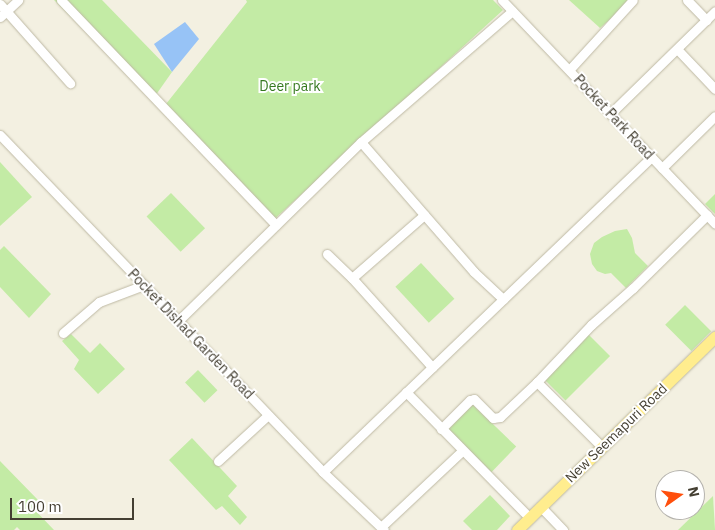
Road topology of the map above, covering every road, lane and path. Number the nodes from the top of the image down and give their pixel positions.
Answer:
1 (18, 0) edge
2 (61, 0) edge
3 (502, 0) edge
4 (633, 0) edge
5 (687, 0) edge
6 (4, 7) edge
7 (512, 11) junction
8 (715, 12) edge
9 (0, 17) edge
10 (706, 20) junction
11 (677, 49) junction
12 (570, 69) junction
13 (70, 84) dead end
14 (715, 89) edge
15 (610, 114) junction
16 (715, 116) edge
17 (0, 135) edge
18 (361, 142) junction
19 (651, 157) junction
20 (662, 168) junction
21 (424, 214) junction
22 (707, 215) junction
23 (715, 224) edge
24 (276, 225) junction
25 (327, 254) dead end
26 (352, 278) junction
27 (144, 285) junction
28 (502, 299) junction
29 (178, 321) junction
30 (63, 334) dead end
31 (715, 337) edge
32 (715, 344) edge
33 (432, 367) junction
34 (537, 382) junction
35 (406, 392) junction
36 (268, 415) junction
37 (441, 429) junction
38 (602, 447) junction
39 (462, 451) junction
40 (218, 461) dead end
41 (323, 472) junction
42 (542, 508) junction
43 (530, 518) junction
44 (383, 529) edge
45 (517, 530) edge
46 (524, 530) edge
47 (564, 530) edge

1 - 6 street
2 - 24 street
3 - 7 street, Pocket Park Road
4 - 12 street
5 - 10 street
6 - 9 street
6 - 13 street
7 - 12 street, Pocket Park Road
7 - 18 street
8 - 10 street
10 - 11 street
11 - 14 street
11 - 15 street
12 - 15 street, Pocket Park Road
15 - 19 street, Pocket Park Road
16 - 20 street
17 - 27 street, Pocket Dishad Garden Road
18 - 21 street
18 - 24 street
19 - 20 street, Pocket Park Road
19 - 28 street
20 - 22 street, Pocket Park Road
21 - 26 street
21 - 28 street
22 - 23 street, Pocket Park Road
22 - 34 street
24 - 29 street
25 - 26 street
26 - 33 street
27 - 29 street, Pocket Dishad Garden Road
27 - 30 street
28 - 33 street
29 - 36 street, Pocket Dishad Garden Road
31 - 38 main road, New Seemapuri Road
32 - 42 main road, New Seemapuri Road
33 - 35 street
34 - 37 street
34 - 38 street
35 - 37 street
35 - 41 street
36 - 40 street
36 - 41 street, Pocket Dishad Garden Road
37 - 39 street
38 - 42 main road, New Seemapuri Road
39 - 43 street
39 - 44 street
41 - 44 street, Pocket Dishad Garden Road
42 - 43 main road, New Seemapuri Road
42 - 46 main road, New Seemapuri Road
42 - 47 street
43 - 45 main road, New Seemapuri Road

